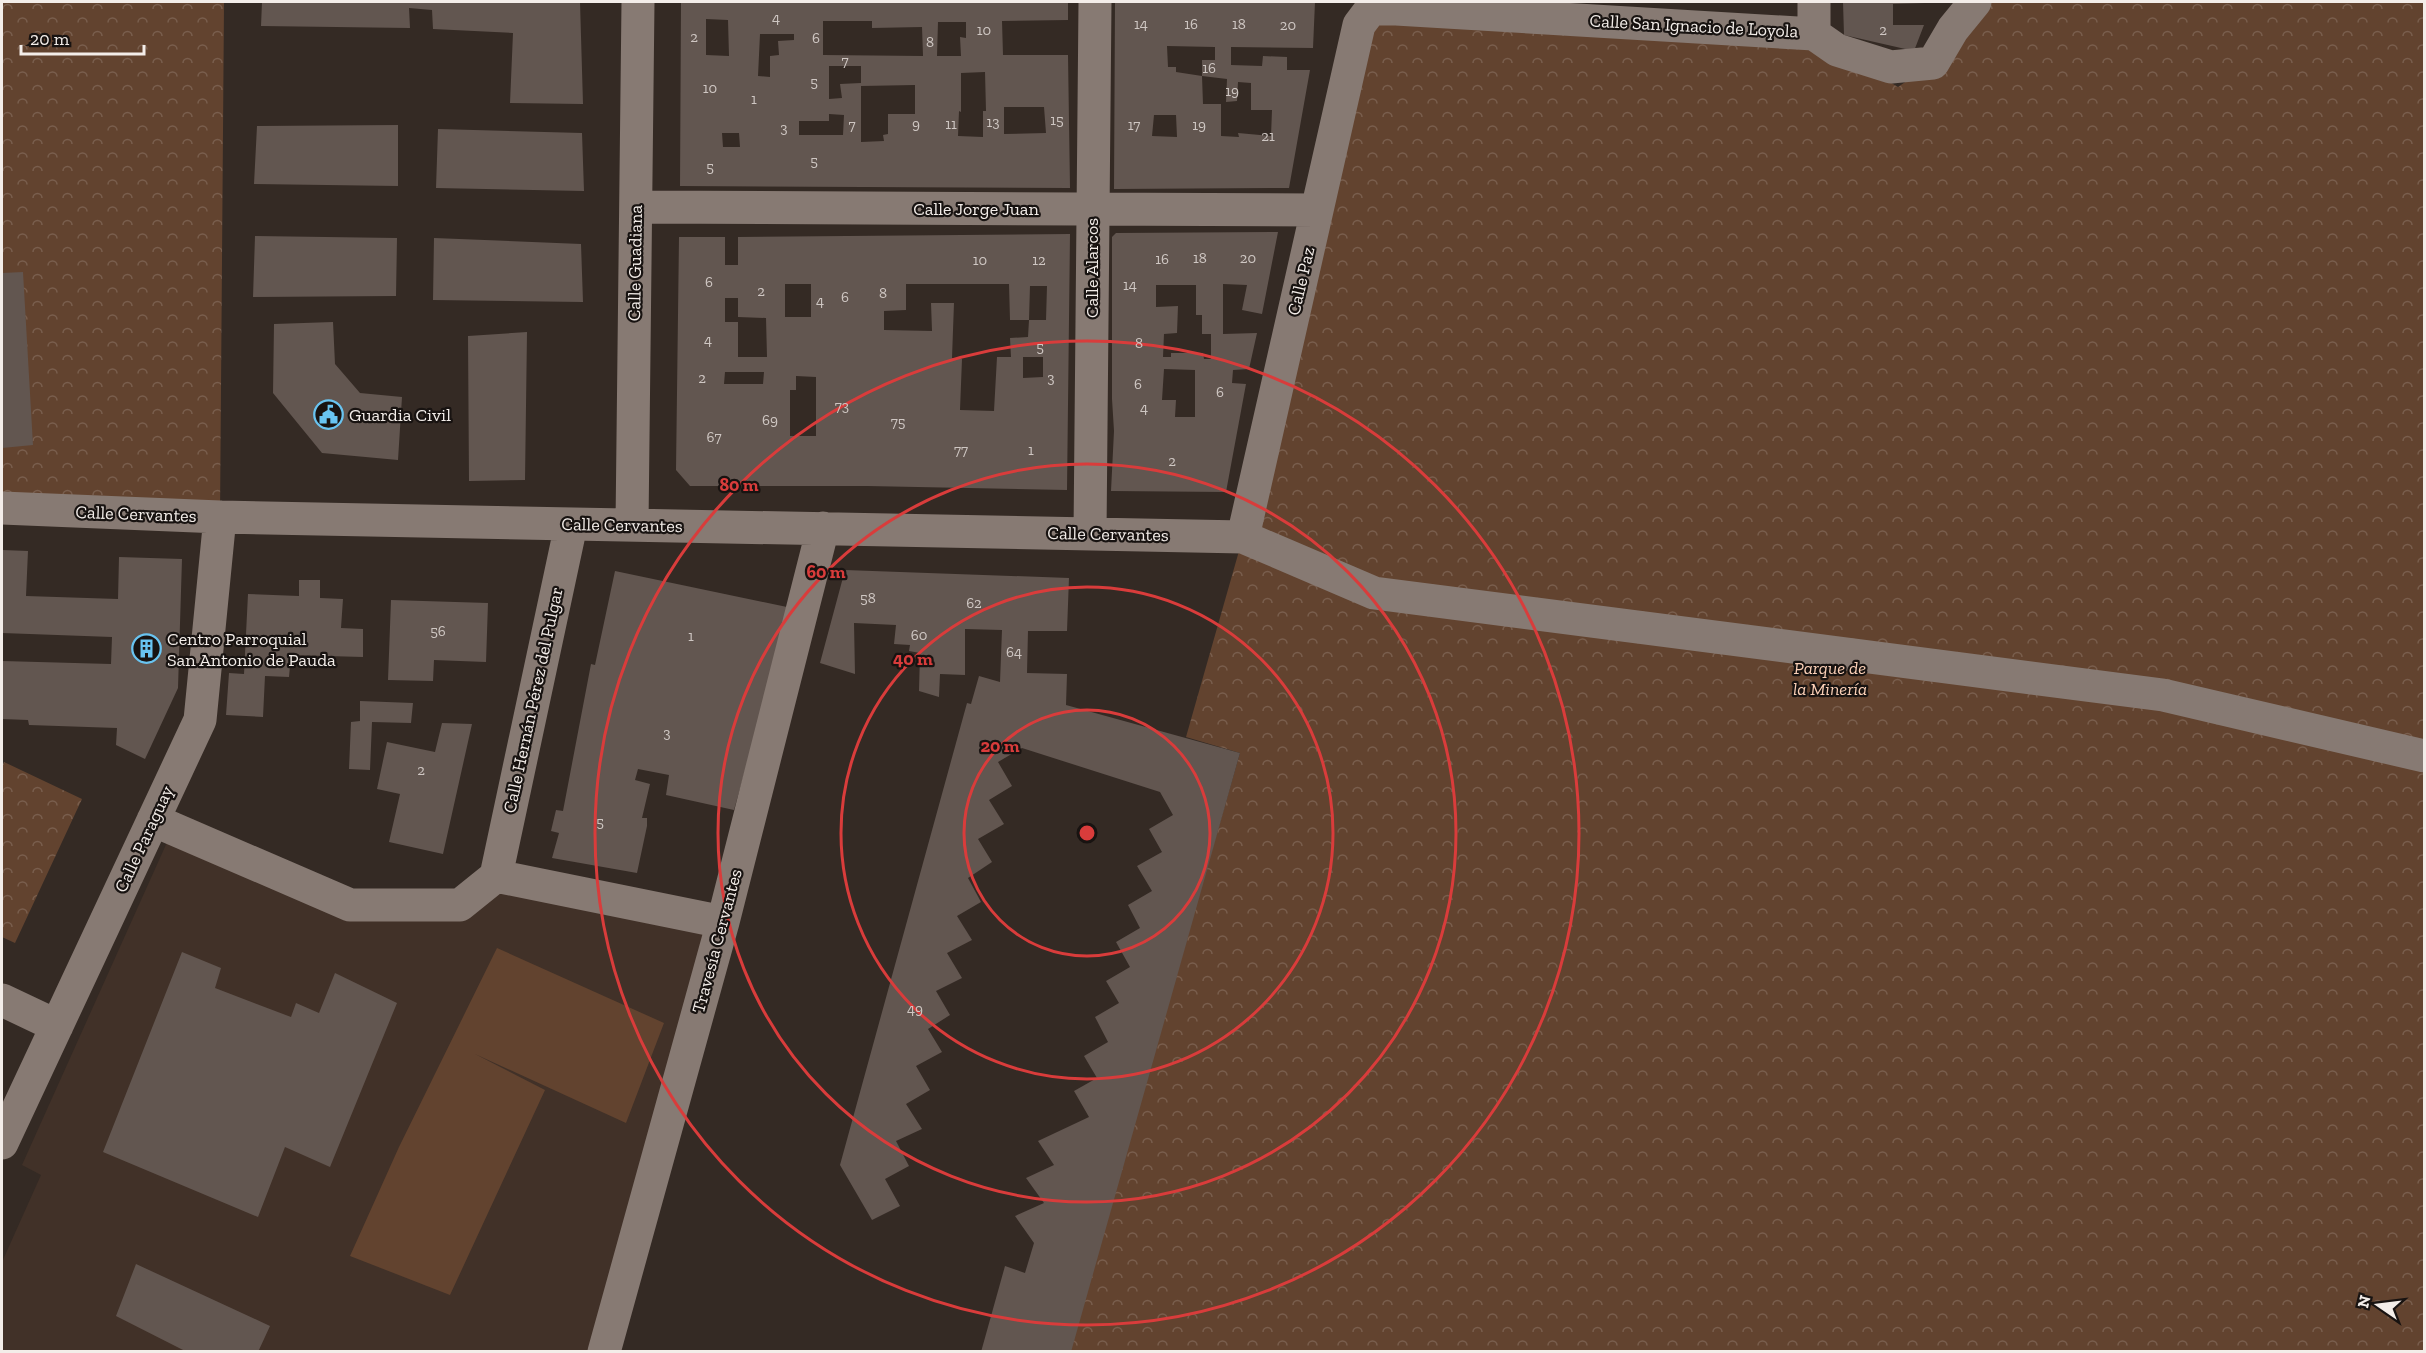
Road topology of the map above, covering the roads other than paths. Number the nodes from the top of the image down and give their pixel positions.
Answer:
1 (638, 2) edge
2 (1095, 2) edge
3 (1814, 2) edge
4 (1976, 2) edge
5 (1428, 6) edge
6 (1365, 12) edge
7 (1814, 34) junction
8 (636, 207) junction
9 (1093, 210) junction
10 (1317, 210) junction
11 (2, 508) edge
12 (220, 517) junction
13 (571, 525) junction
14 (632, 525) junction
15 (823, 528) junction
16 (1090, 534) junction
17 (1243, 537) junction
18 (2424, 756) edge
19 (153, 820) junction
20 (495, 876) junction
21 (723, 922) junction
22 (2, 1000) edge
23 (57, 1026) junction
24 (2, 1143) edge
25 (604, 1352) edge

1 - 8 street, Calle Guadiana
2 - 9 street, Calle Alarcos
3 - 7 street
4 - 7 street, Calle San Ignacio de Loyola
5 - 6 street, Calle San Ignacio de Loyola
5 - 7 street, Calle San Ignacio de Loyola
6 - 10 street, Calle Paz
8 - 9 street, Calle Jorge Juan
8 - 14 street, Calle Guadiana
9 - 10 street, Calle Jorge Juan
9 - 16 street, Calle Alarcos
10 - 17 street, Calle Paz
11 - 12 street, Calle Cervantes
12 - 13 street, Calle Cervantes
12 - 19 street, Calle Paraguay
13 - 14 street, Calle Cervantes
13 - 20 street, Calle Hernán Pérez del Pulgar
14 - 15 street, Calle Cervantes
15 - 16 street, Calle Cervantes
15 - 21 street, Travesía Cervantes
16 - 17 street, Calle Cervantes
17 - 18 street
19 - 20 street
19 - 23 street, Calle Paraguay
20 - 21 street
21 - 25 street, Travesía Cervantes
22 - 23 street
23 - 24 street, Calle Paraguay

